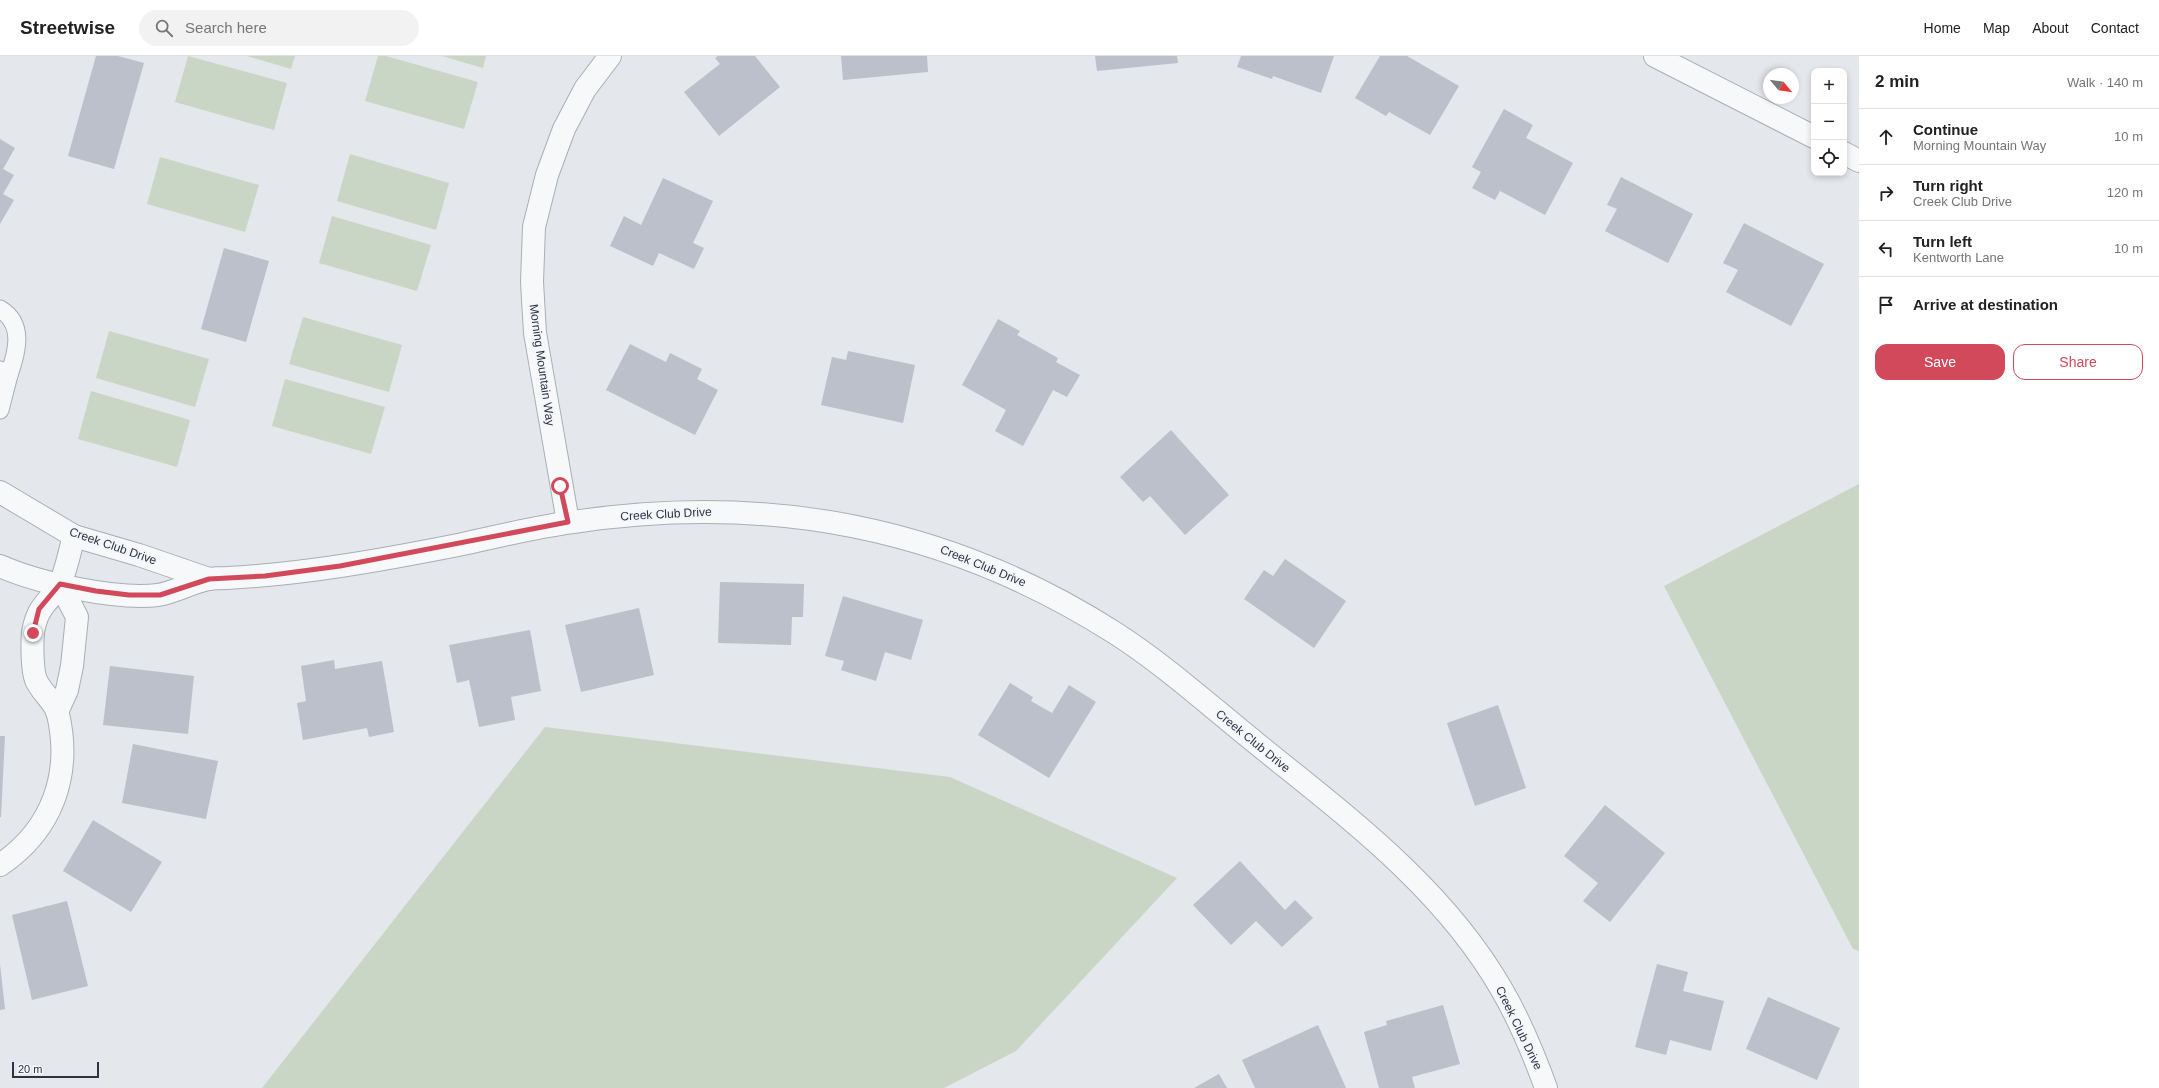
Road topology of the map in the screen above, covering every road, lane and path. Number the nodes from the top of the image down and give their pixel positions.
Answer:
1 (610, 56) edge
2 (1655, 56) edge
3 (1811, 135) edge
4 (1847, 155) edge
5 (1859, 161) edge
6 (0, 309) edge
7 (5, 372) edge
8 (0, 408) edge
9 (0, 492) edge
10 (568, 522) junction
11 (74, 536) junction
12 (0, 566) edge
13 (209, 579) junction
14 (60, 584) junction
15 (57, 712) junction
16 (0, 865) edge
17 (1546, 1088) edge

1 - 10 street, Morning Mountain Way
2 - 3 street
4 - 5 street
6 - 7 lane
7 - 8 lane
9 - 11 street, Creek Club Drive
10 - 13 street, Creek Club Drive
10 - 17 street, Creek Club Drive
11 - 13 street, Creek Club Drive
11 - 14 street
12 - 14 street, Creek Club Drive
13 - 14 street, Creek Club Drive
14 - 15 street
14 - 15 street
15 - 16 street

